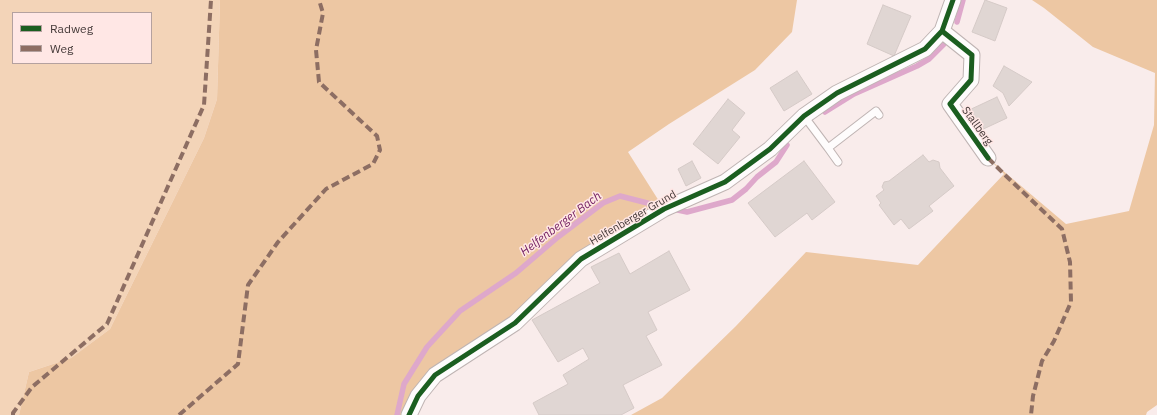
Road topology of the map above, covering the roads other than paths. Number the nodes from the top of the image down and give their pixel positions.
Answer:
1 (953, 0) edge
2 (942, 30) junction
3 (879, 115) dead end
4 (804, 116) junction
5 (828, 148) junction
6 (988, 158) dead end
7 (838, 162) dead end
8 (409, 415) edge

1 - 2 street, Helfenberger Grund
2 - 4 street, Helfenberger Grund
2 - 6 street, Stallberg
3 - 5 lane
4 - 5 lane
4 - 8 street, Helfenberger Grund
5 - 7 lane

